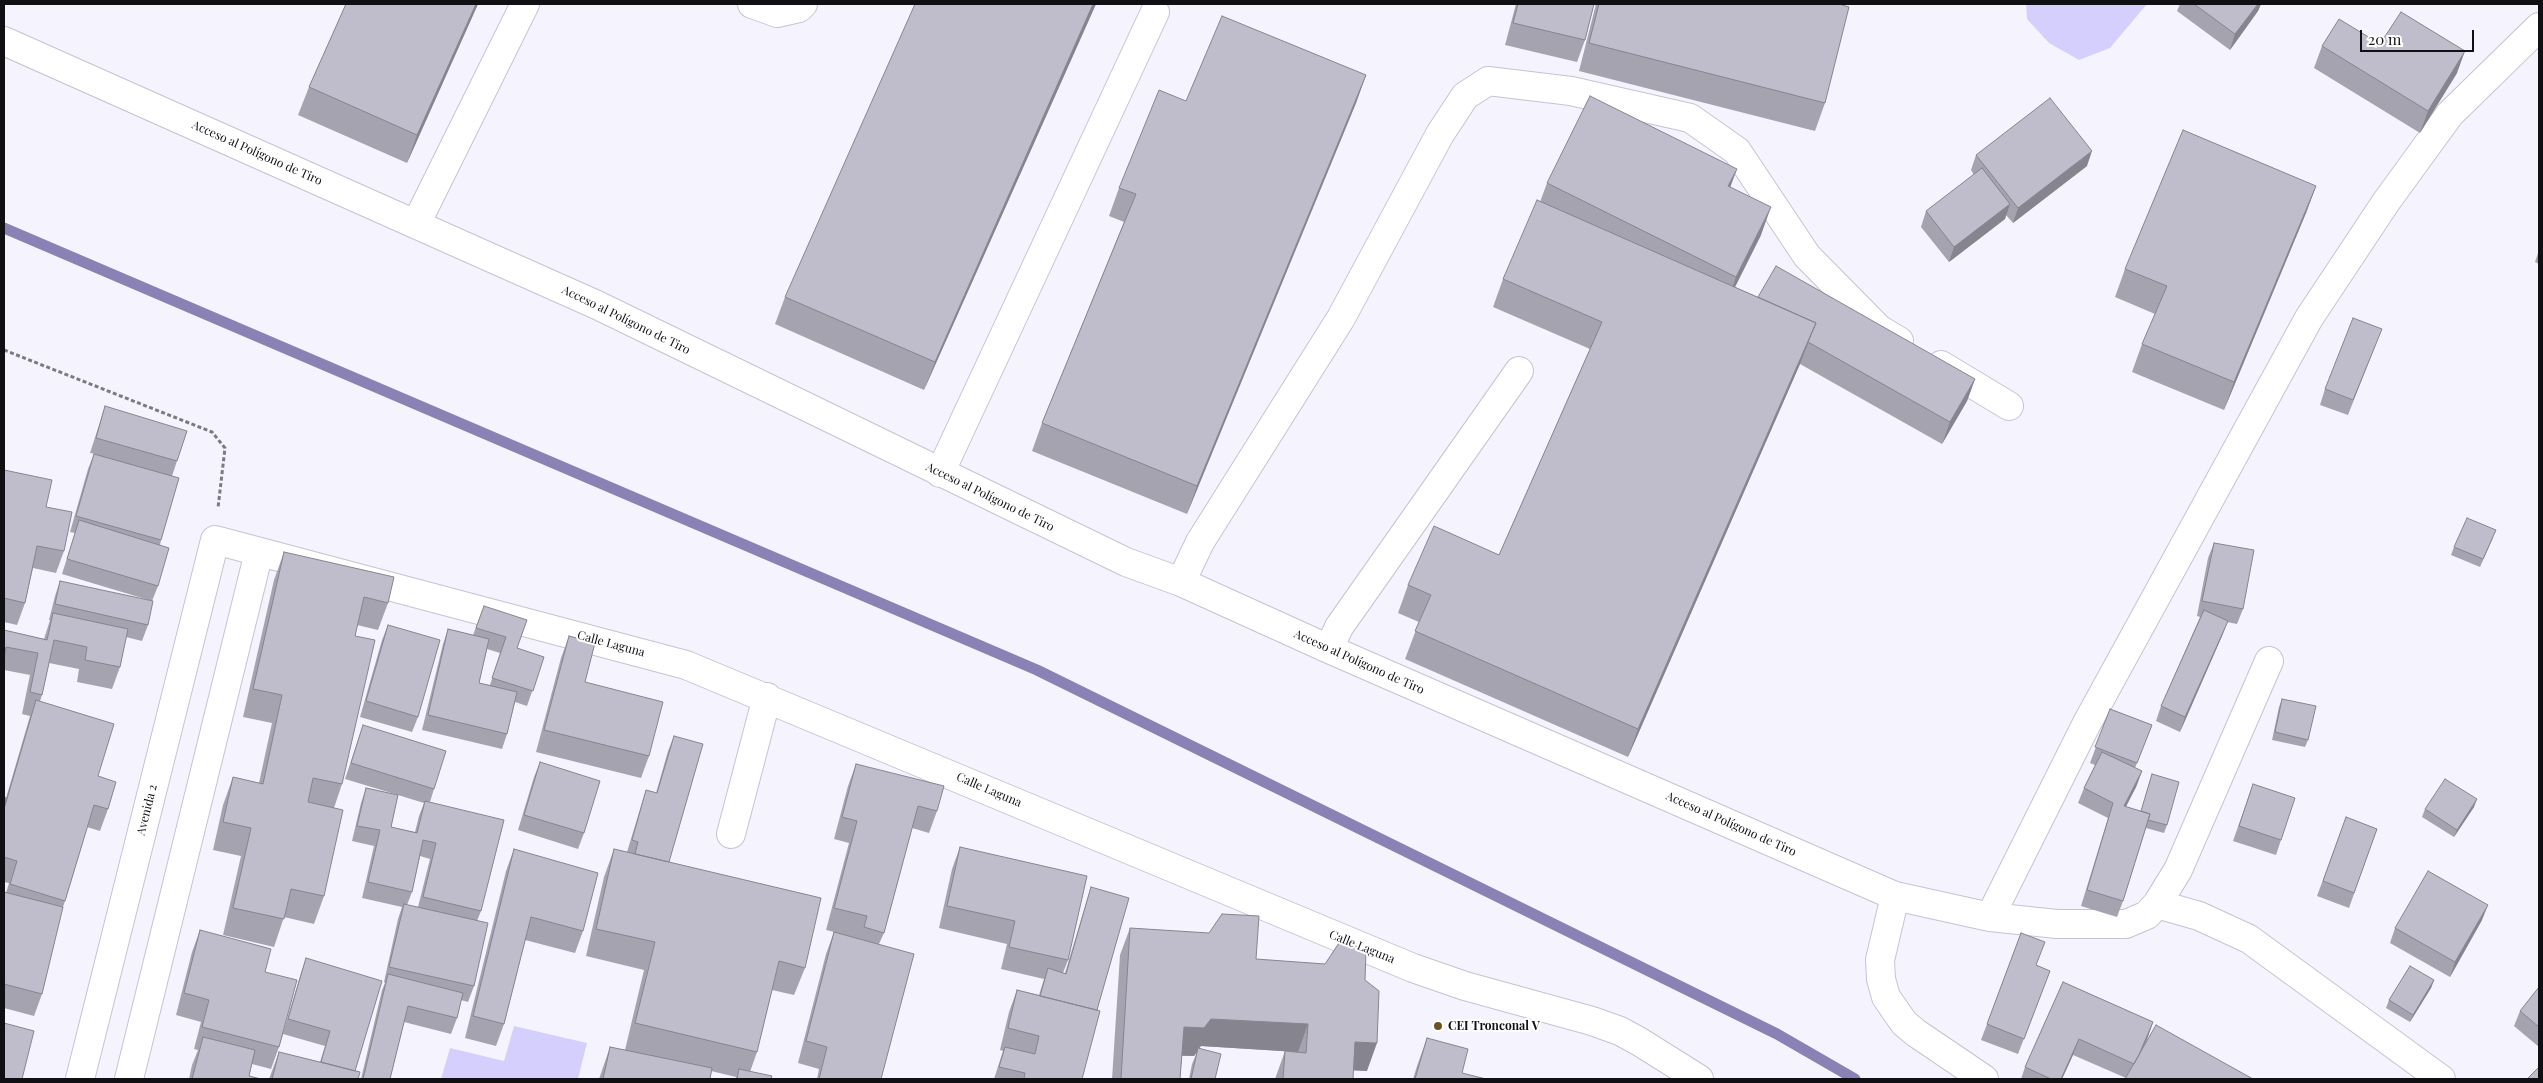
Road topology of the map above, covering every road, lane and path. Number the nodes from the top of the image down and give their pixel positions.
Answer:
1 (525, 4) edge
2 (752, 4) edge
3 (803, 4) edge
4 (1155, 12) dead end
5 (2539, 27) edge
6 (4, 41) edge
7 (416, 224) junction
8 (4, 350) edge
9 (1519, 371) dead end
10 (2010, 406) dead end
11 (940, 473) junction
12 (215, 540) junction
13 (259, 552) junction
14 (1181, 582) junction
15 (1329, 649) junction
16 (2269, 661) dead end
17 (767, 697) junction
18 (731, 834) dead end
19 (1895, 896) junction
20 (2157, 904) junction
21 (1990, 917) junction
22 (80, 1079) edge
23 (129, 1079) edge
24 (1699, 1079) edge
25 (1984, 1079) edge
26 (2441, 1079) edge

1 - 7 street
2 - 3 street
4 - 11 street
5 - 21 street
6 - 7 street, Acceso al Polígono de Tiro
7 - 11 street, Acceso al Polígono de Tiro
8 - 12 path
9 - 15 street
10 - 14 street
11 - 14 street, Acceso al Polígono de Tiro
12 - 13 street, Calle Laguna
12 - 22 street, Avenida 2
13 - 17 street, Calle Laguna
13 - 23 street
14 - 15 street, Acceso al Polígono de Tiro
15 - 19 street, Acceso al Polígono de Tiro
16 - 20 street, Acceso al Polígono de Tiro
17 - 18 street
17 - 24 street, Calle Laguna
19 - 21 street, Acceso al Polígono de Tiro
19 - 25 street
20 - 21 street, Acceso al Polígono de Tiro
20 - 26 street

